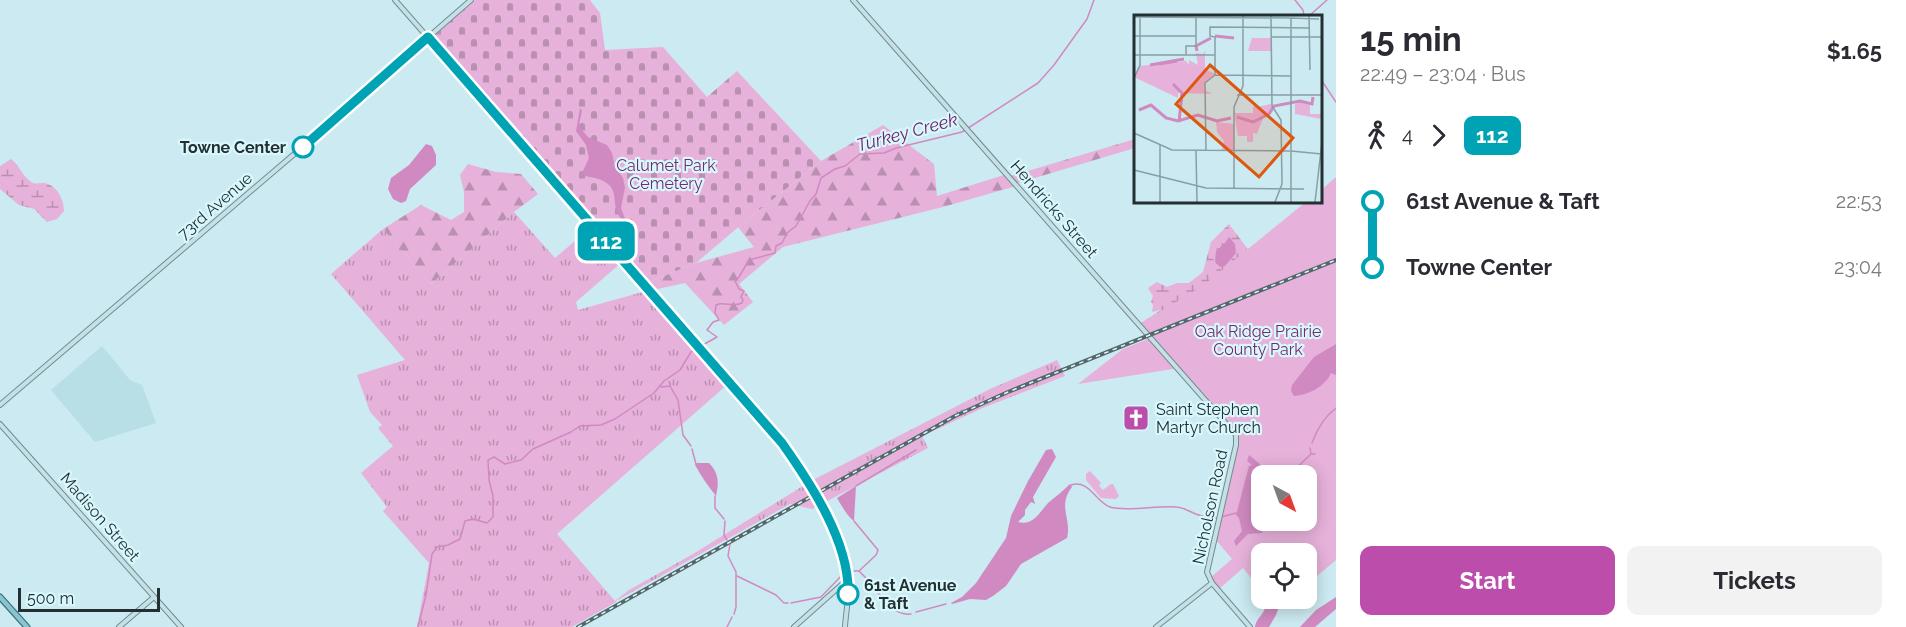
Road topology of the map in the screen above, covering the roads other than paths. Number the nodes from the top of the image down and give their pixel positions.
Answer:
1 (395, 0) edge
2 (471, 0) edge
3 (854, 0) edge
4 (428, 37) junction
5 (0, 405) edge
6 (0, 423) edge
7 (1236, 435) joint
8 (848, 579) junction
9 (1212, 583) junction
10 (838, 587) junction
11 (848, 590) junction
12 (0, 597) edge
13 (154, 597) junction
14 (27, 627) edge
15 (119, 627) edge
16 (181, 627) edge
17 (794, 627) edge
18 (845, 627) edge
19 (1156, 627) edge
20 (1250, 627) edge

1 - 4 street
2 - 4 street, 73rd Avenue
3 - 7 street, Hendricks Street
4 - 5 street, 73rd Avenue
4 - 8 street
6 - 13 street, Madison Street
7 - 9 street, Nicholson Road
8 - 10 street
8 - 11 street
9 - 19 street
9 - 20 street
10 - 11 street
10 - 17 street
11 - 18 street
12 - 14 main road
13 - 15 street
13 - 16 street, Madison Street

